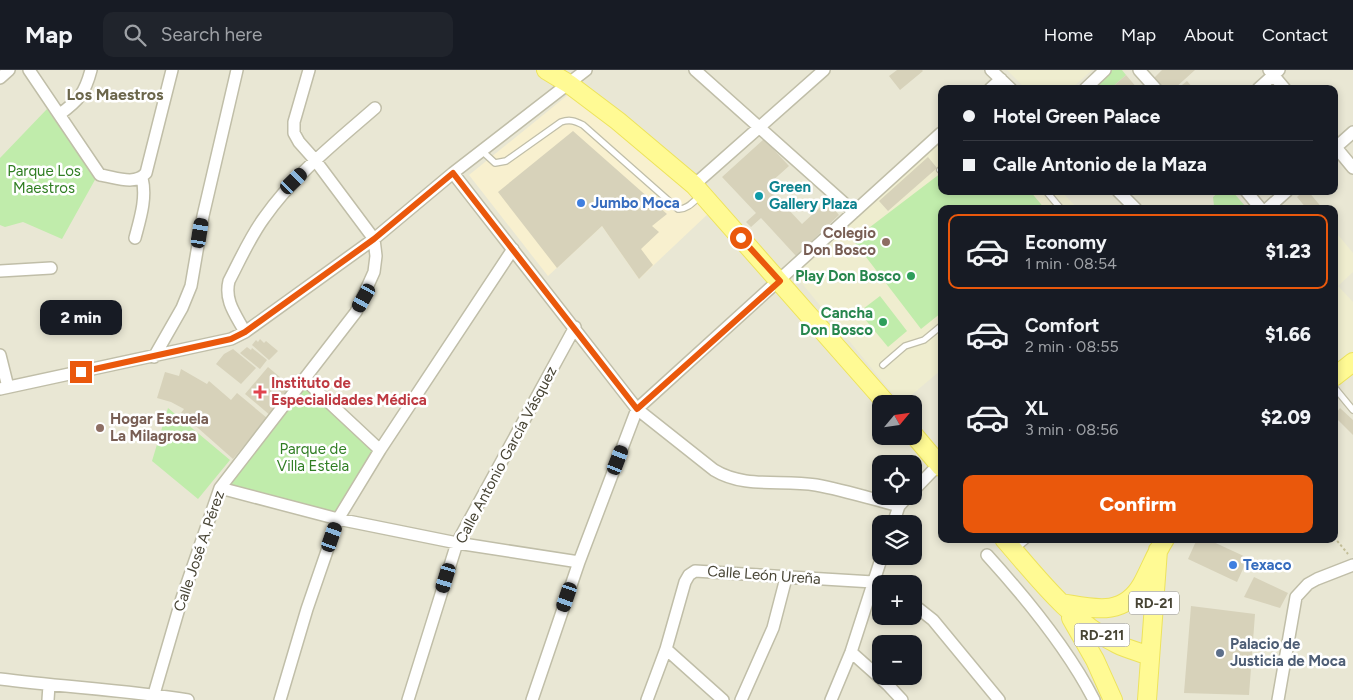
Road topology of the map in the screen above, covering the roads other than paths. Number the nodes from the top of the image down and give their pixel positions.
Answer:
1 (9, 70) edge
2 (29, 70) edge
3 (91, 70) edge
4 (172, 70) edge
5 (237, 70) edge
6 (309, 70) edge
7 (546, 70) edge
8 (586, 70) edge
9 (695, 70) edge
10 (824, 70) edge
11 (990, 70) edge
12 (1105, 70) edge
13 (1139, 70) edge
14 (1274, 72) edge
15 (0, 78) edge
16 (1001, 79) junction
17 (569, 84) junction
18 (994, 85) edge
19 (1007, 85) edge
20 (1089, 85) edge
21 (1152, 85) edge
22 (1262, 85) edge
23 (1282, 85) edge
24 (375, 108) dead end
25 (60, 114) junction
26 (758, 127) junction
27 (1353, 132) edge
28 (938, 136) edge
29 (1338, 144) edge
30 (482, 151) junction
31 (1338, 151) edge
32 (316, 160) junction
33 (1353, 168) edge
34 (453, 173) junction
35 (142, 178) junction
36 (698, 190) junction
37 (1049, 195) edge
38 (1122, 195) edge
39 (1249, 195) edge
40 (1283, 195) edge
41 (1058, 205) edge
42 (1132, 205) edge
43 (1258, 205) edge
44 (1271, 205) edge
45 (854, 212) junction
46 (135, 238) dead end
47 (374, 239) junction
48 (513, 249) junction
49 (51, 268) dead end
50 (0, 271) edge
51 (780, 281) junction
52 (574, 328) junction
53 (938, 328) edge
54 (245, 332) junction
55 (0, 355) edge
56 (154, 357) junction
57 (1353, 362) edge
58 (883, 365) dead end
59 (1338, 374) edge
60 (304, 379) junction
61 (4, 388) edge
62 (1338, 392) edge
63 (879, 395) edge
64 (637, 409) junction
65 (1353, 410) edge
66 (922, 444) edge
67 (380, 450) junction
68 (938, 462) edge
69 (938, 466) edge
70 (922, 482) edge
71 (220, 488) junction
72 (899, 506) joint
73 (896, 515) edge
74 (338, 519) junction
75 (457, 543) junction
76 (1014, 543) edge
77 (1160, 543) edge
78 (1160, 543) edge
79 (987, 555) dead end
80 (1351, 561) edge
81 (579, 562) junction
82 (786, 578) junction
83 (872, 583) edge
84 (872, 596) edge
85 (1062, 605) junction
86 (922, 611) edge
87 (666, 649) junction
88 (851, 652) junction
89 (1150, 656) junction
90 (0, 679) edge
91 (49, 686) junction
92 (154, 697) edge
93 (48, 700) edge
94 (188, 700) edge
95 (280, 700) edge
96 (408, 700) edge
97 (532, 700) edge
98 (647, 700) edge
99 (723, 700) edge
100 (741, 700) edge
101 (831, 700) edge
102 (902, 700) edge
103 (999, 700) edge
104 (1093, 700) edge
105 (1113, 700) edge
106 (1147, 700) edge
107 (1278, 700) edge

1 - 15 street
2 - 25 street
3 - 25 street
4 - 35 street
5 - 56 street
6 - 32 street
7 - 17 main road
8 - 17 street
9 - 26 street
10 - 26 street
11 - 16 street
12 - 20 street
13 - 21 street
14 - 22 street
14 - 23 street
16 - 18 street
16 - 19 street
17 - 30 street
17 - 36 main road
24 - 32 street
25 - 35 street
26 - 36 street
26 - 45 street
27 - 29 street
28 - 45 street
30 - 34 street
30 - 36 lane
31 - 33 street
32 - 47 street
32 - 54 street
34 - 47 street
34 - 48 street
35 - 46 street
36 - 51 main road
37 - 41 lane
38 - 42 street
39 - 43 street
40 - 44 street
45 - 51 street
47 - 54 street
47 - 60 street, Calle José A. Pérez
48 - 52 street
48 - 67 street
49 - 50 street
51 - 63 main road
51 - 64 street
52 - 64 street
52 - 75 street, Calle Antonio García Vásquez
53 - 58 lane
54 - 56 street
55 - 61 street
56 - 61 street
57 - 59 main road
60 - 67 street
60 - 71 street, Calle José A. Pérez
62 - 65 lane
64 - 72 street
64 - 81 street
66 - 68 main road
67 - 74 street
69 - 70 street
71 - 74 street
71 - 92 street, Calle José A. Pérez
72 - 73 street
74 - 75 street
74 - 95 street
75 - 81 street
75 - 96 street, Calle Antonio García Vásquez
76 - 85 main road, RD-211
77 - 85 main road
78 - 89 main road, RD-21
79 - 104 street
80 - 107 street
81 - 97 street
82 - 83 street, Calle León Ureña
82 - 87 street, Calle León Ureña
82 - 100 street
84 - 88 street
85 - 89 main road, RD-211
85 - 105 main road
86 - 103 street
87 - 98 street, Calle León Ureña
87 - 99 street
88 - 101 street
88 - 102 street
89 - 106 main road, RD-21
90 - 91 street
91 - 92 street
91 - 93 street
92 - 94 street

